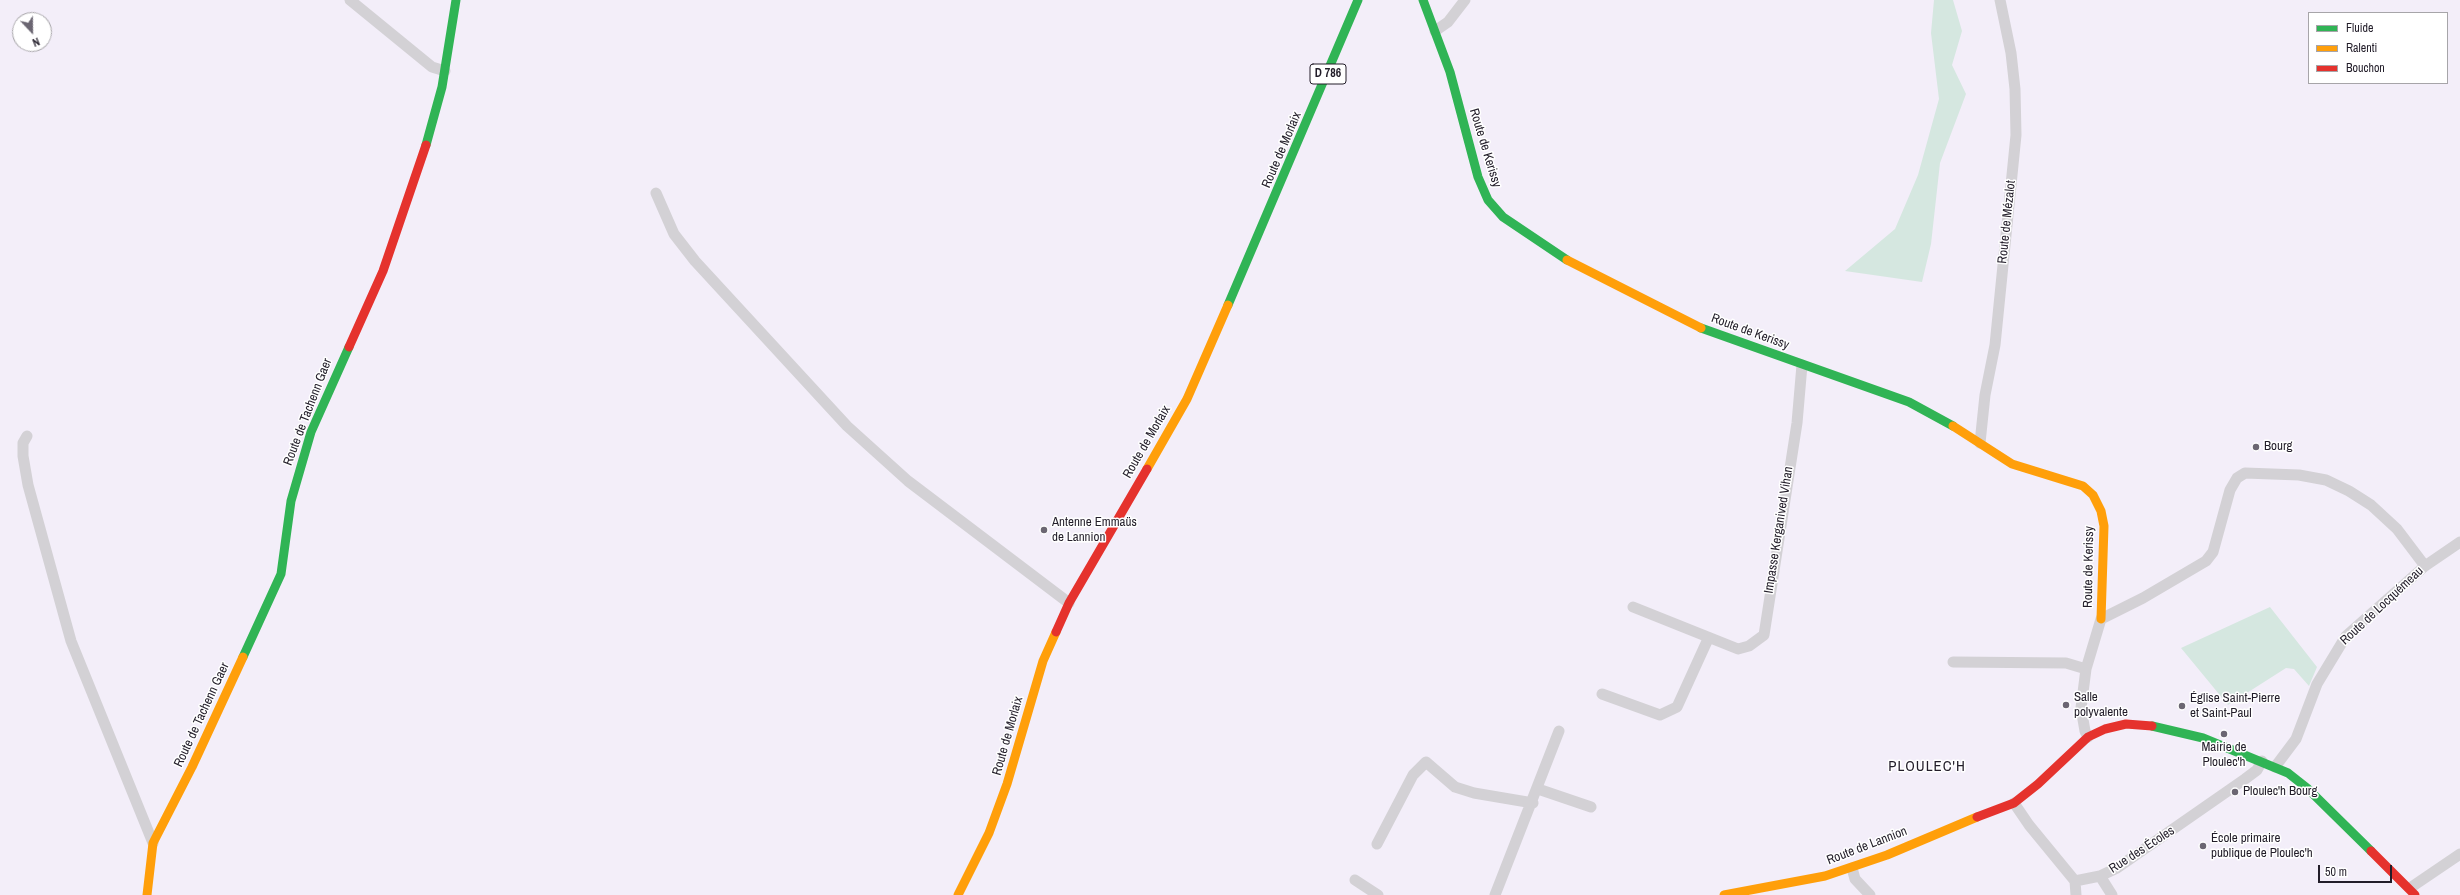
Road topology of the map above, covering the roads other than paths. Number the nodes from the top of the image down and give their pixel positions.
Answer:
1 (350, 0) edge
2 (456, 0) edge
3 (1358, 0) edge
4 (1423, 0) edge
5 (1465, 0) edge
6 (2000, 0) edge
7 (1435, 31) junction
8 (445, 71) junction
9 (656, 193) dead end
10 (1802, 365) junction
11 (26, 436) dead end
12 (1980, 443) junction
13 (2460, 542) edge
14 (2424, 566) junction
15 (1069, 603) junction
16 (1633, 606) dead end
17 (2101, 619) junction
18 (1708, 639) junction
19 (1953, 662) dead end
20 (2086, 669) junction
21 (1602, 694) dead end
22 (1559, 731) dead end
23 (2088, 737) junction
24 (2262, 761) junction
25 (2275, 767) junction
26 (1538, 789) junction
27 (1533, 803) junction
28 (2014, 803) junction
29 (1591, 807) dead end
30 (153, 843) junction
31 (1377, 844) dead end
32 (2460, 854) edge
33 (1852, 868) junction
34 (2100, 876) junction
35 (1355, 880) dead end
36 (2075, 881) junction
37 (2412, 892) edge
38 (147, 895) edge
39 (958, 895) edge
40 (1378, 895) edge
41 (1495, 895) edge
42 (1724, 895) edge
43 (1870, 895) edge
44 (2076, 895) edge
45 (2112, 895) edge

1 - 8 street
2 - 8 street, Route de Tachenn Gaer
3 - 15 street, Route de Morlaix / D 786
4 - 7 street, Route de Kerissy
5 - 7 street
6 - 12 street, Route de Mézalot
7 - 10 street, Route de Kerissy
8 - 30 street, Route de Tachenn Gaer
9 - 15 street
10 - 12 street, Route de Kerissy
10 - 18 street, Impasse Kerganived Vihan
11 - 30 street
12 - 17 street, Route de Kerissy
13 - 14 street, Route de Locquémeau
14 - 17 street
14 - 25 street, Route de Locquémeau
15 - 39 street, Route de Morlaix / D 786
16 - 18 street
17 - 20 street
18 - 21 street
19 - 20 street
20 - 23 street
22 - 26 street
23 - 24 street, Route de Lannion
23 - 28 street, Route de Lannion
24 - 25 street, Route de Lannion
24 - 34 street, Rue des Écoles
25 - 37 street, Route de Lannion
26 - 27 street
26 - 29 street
27 - 31 street
27 - 41 street
28 - 33 street, Route de Lannion
28 - 36 street
30 - 38 street, Route de Tachenn Gaer
32 - 37 street
33 - 42 street, Route de Lannion
33 - 43 street
34 - 36 street, Rue des Écoles
34 - 45 street
35 - 40 street
36 - 44 street

